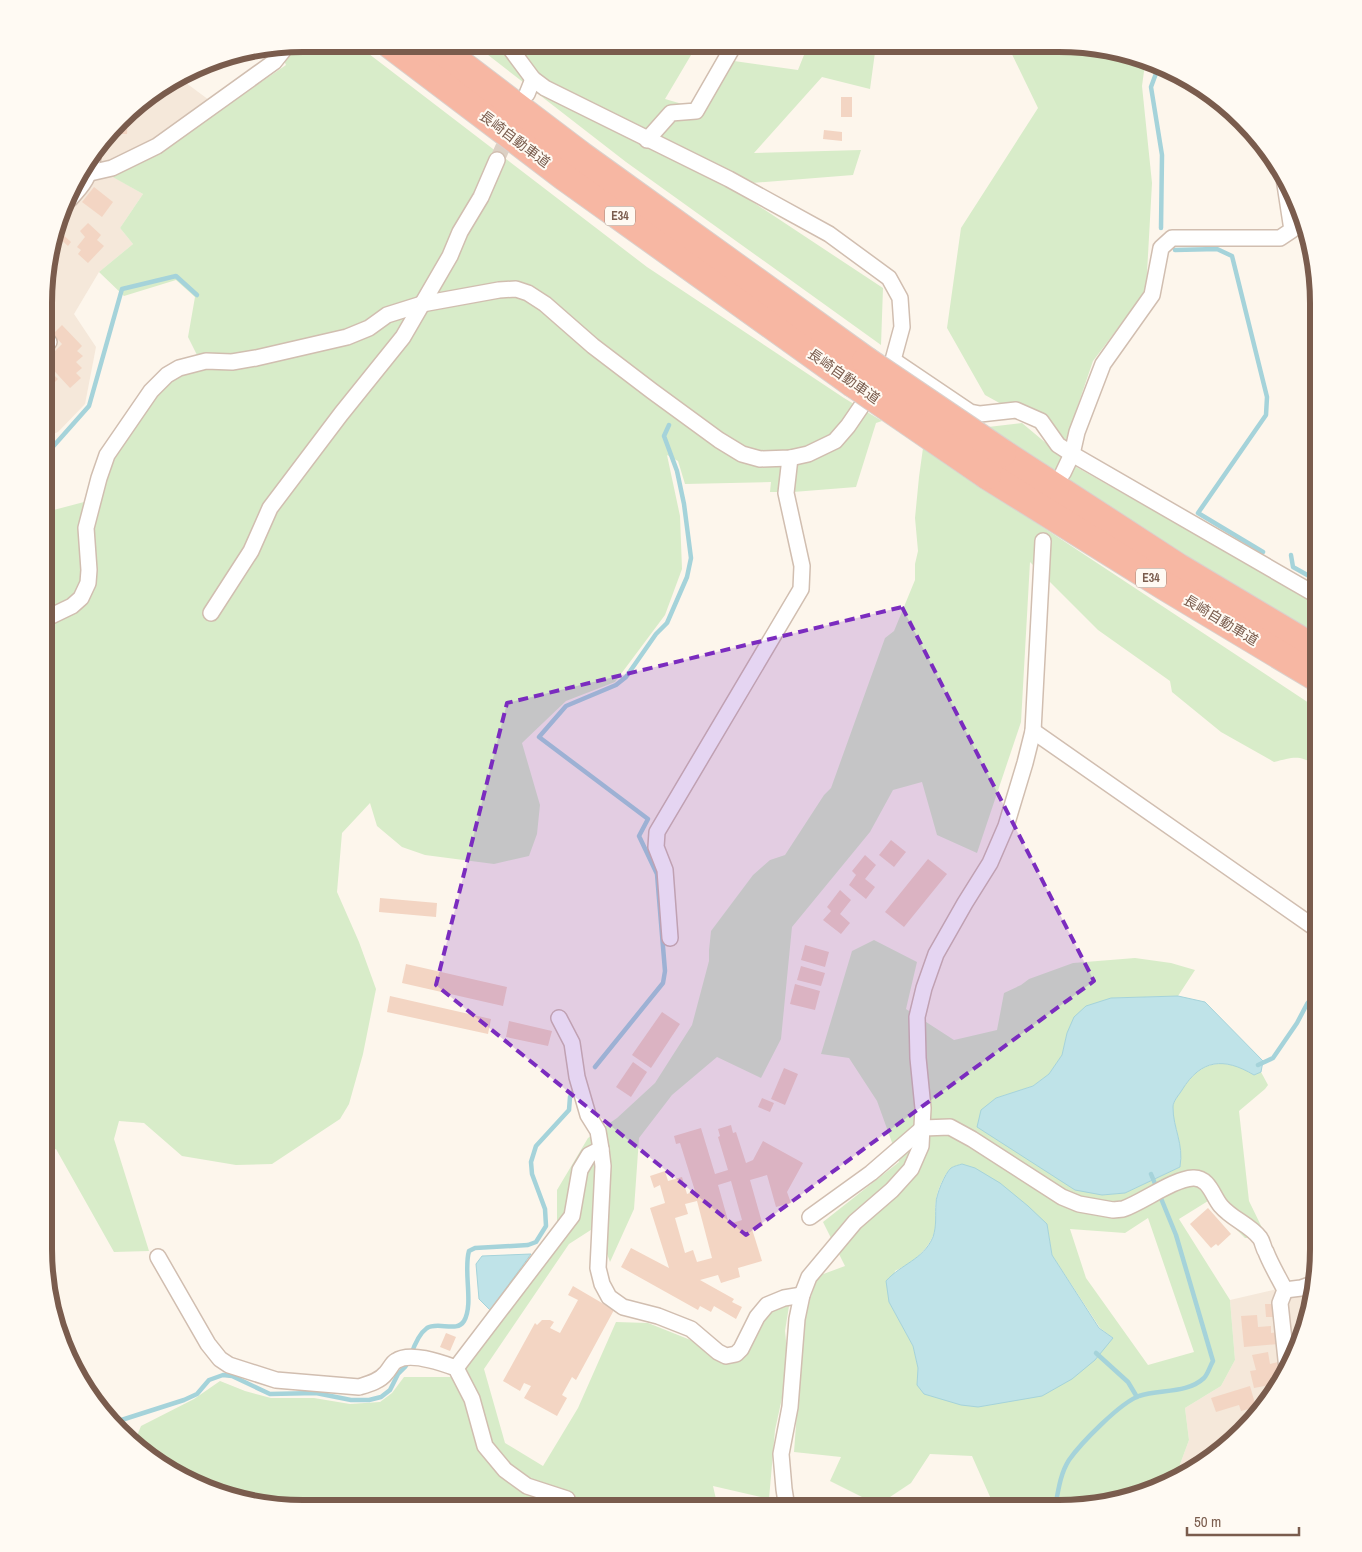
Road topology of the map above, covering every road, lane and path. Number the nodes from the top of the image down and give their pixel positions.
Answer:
1 (401, 52) edge
2 (445, 52) edge
3 (513, 52) edge
4 (730, 52) edge
5 (281, 54) edge
6 (533, 79) junction
7 (527, 94) dead end
8 (647, 140) junction
9 (498, 160) tunnel mouth
10 (90, 173) joint
11 (83, 183) edge
12 (1288, 202) edge
13 (422, 304) junction
14 (893, 360) junction
15 (860, 372) junction
16 (1072, 454) junction
17 (790, 458) junction
18 (994, 464) junction
19 (1064, 473) dead end
20 (1043, 541) dead end
21 (1310, 591) edge
22 (211, 613) dead end
23 (52, 616) edge
24 (1310, 646) edge
25 (1310, 673) edge
26 (1033, 731) junction
27 (1310, 924) edge
28 (670, 938) dead end
29 (559, 1018) dead end
30 (923, 1128) junction
31 (601, 1149) junction
32 (810, 1217) dead end
33 (158, 1257) dead end
34 (1306, 1286) edge
35 (1285, 1290) junction
36 (802, 1295) junction
37 (1286, 1355) edge
38 (456, 1368) junction
39 (567, 1499) dead end
40 (786, 1500) edge

1 - 15 highway, 長崎自動車道 / E34
2 - 15 highway, 長崎自動車道 / E34
3 - 6 street
4 - 8 street
5 - 10 street
6 - 7 street
6 - 8 street
8 - 14 street
9 - 13 street
10 - 11 street
12 - 16 street
13 - 17 street
13 - 22 street
13 - 23 street
14 - 16 street
14 - 17 street
15 - 18 highway, 長崎自動車道 / E34, bridge
16 - 19 street
16 - 21 street
17 - 28 street
18 - 24 highway, 長崎自動車道 / E34
18 - 25 highway, 長崎自動車道 / E34
20 - 26 street
26 - 27 street
26 - 30 street
29 - 31 street
30 - 32 street
30 - 35 street
30 - 36 street
31 - 36 street
31 - 38 street
33 - 38 street
34 - 35 street
35 - 37 street
36 - 40 street
38 - 39 street

